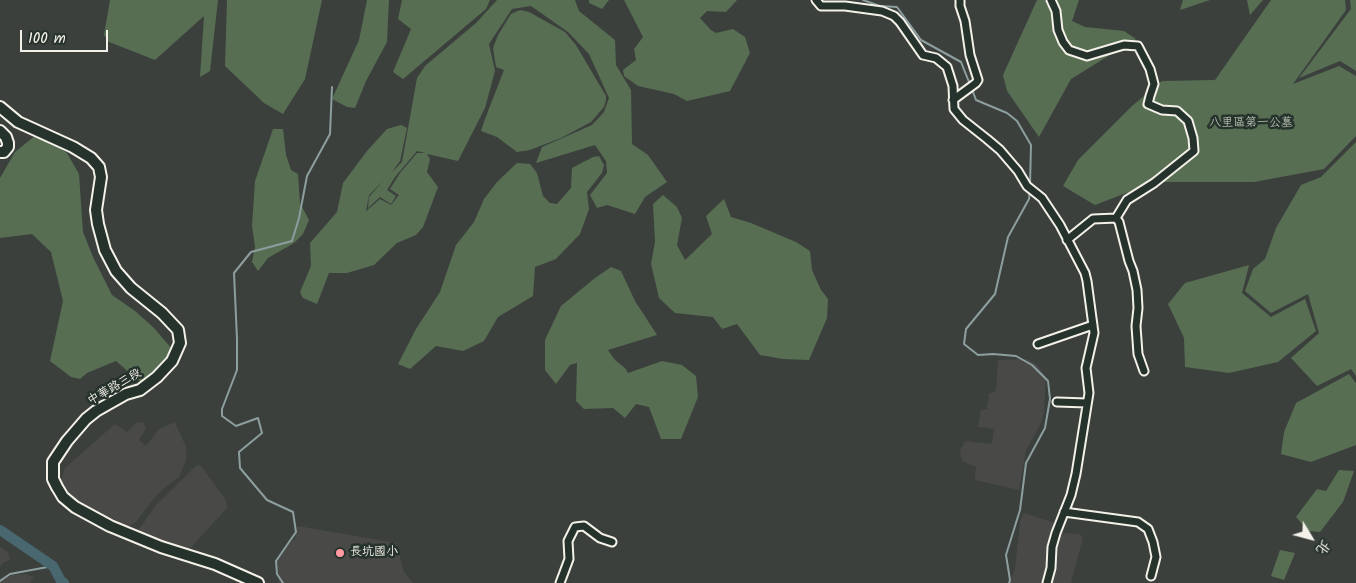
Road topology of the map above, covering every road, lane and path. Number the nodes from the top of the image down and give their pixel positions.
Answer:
1 (816, 0) edge
2 (960, 0) edge
3 (1051, 0) edge
4 (953, 100) junction
5 (0, 107) edge
6 (0, 131) edge
7 (0, 152) edge
8 (1116, 218) junction
9 (1068, 240) junction
10 (1093, 325) junction
11 (1038, 344) dead end
12 (1144, 371) dead end
13 (1057, 402) dead end
14 (1087, 404) junction
15 (1064, 512) junction
16 (612, 542) dead end
17 (1151, 576) dead end
18 (258, 583) edge
19 (560, 583) edge
20 (1047, 583) edge

1 - 4 street
2 - 4 street
3 - 8 street
4 - 9 street
5 - 18 main road, 中華路三段
6 - 7 main road
8 - 9 street
8 - 12 street
9 - 10 street
10 - 11 street
10 - 14 street
13 - 14 street
14 - 15 street
15 - 17 street
15 - 20 street
16 - 19 street

